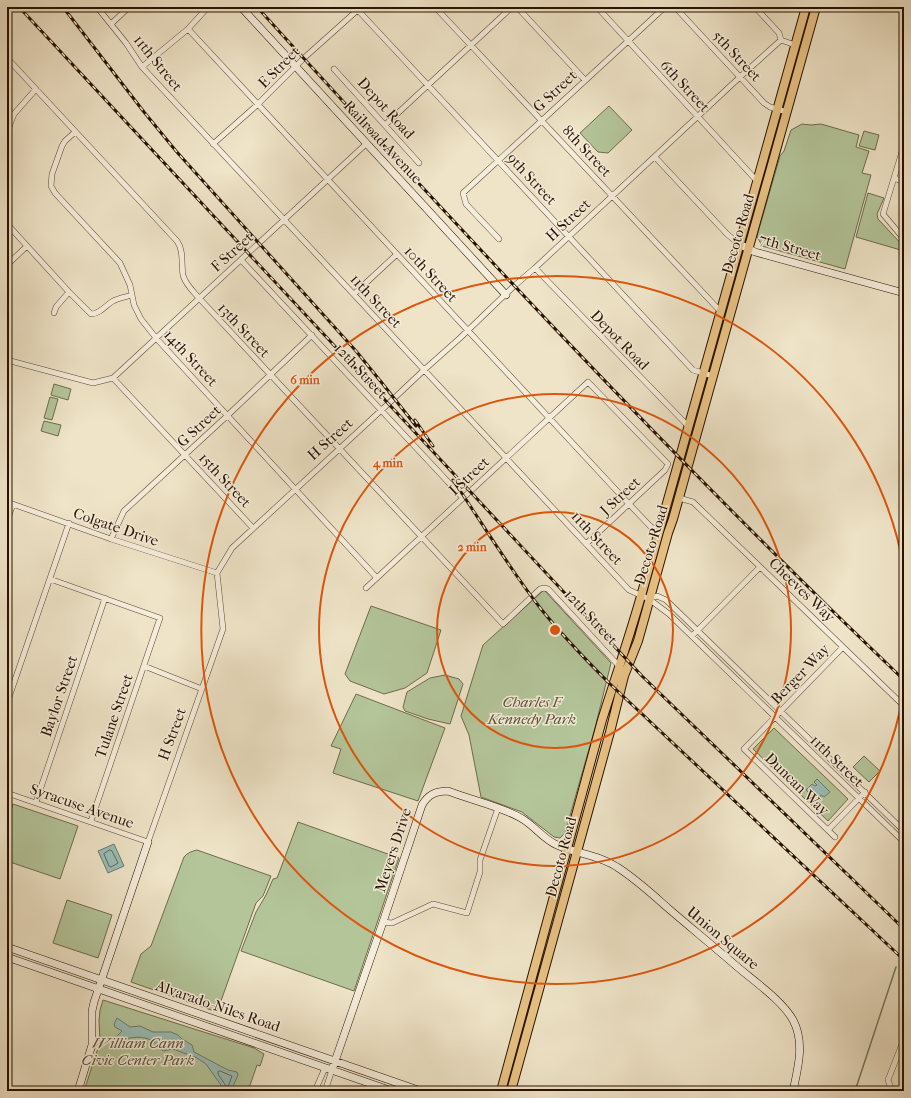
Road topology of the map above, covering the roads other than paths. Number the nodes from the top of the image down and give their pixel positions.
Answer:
1 (97, 7) edge
2 (129, 7) edge
3 (208, 7) edge
4 (241, 7) edge
5 (435, 7) edge
6 (512, 7) edge
7 (517, 7) edge
8 (597, 7) edge
9 (665, 7) edge
10 (675, 7) edge
11 (755, 7) edge
12 (806, 7) edge
13 (816, 7) edge
14 (358, 8) edge
15 (111, 24) junction
16 (188, 28) junction
17 (781, 40) junction
18 (628, 41) junction
19 (471, 45) junction
20 (796, 45) junction
21 (7, 58) edge
22 (296, 66) junction
23 (142, 67) junction
24 (334, 70) dead end
25 (740, 76) junction
26 (585, 80) junction
27 (428, 85) junction
28 (36, 89) junction
29 (257, 105) junction
30 (777, 109) junction
31 (787, 112) junction
32 (698, 117) junction
33 (541, 120) junction
34 (385, 125) junction
35 (7, 132) edge
36 (75, 132) junction
37 (213, 144) junction
38 (366, 144) junction
39 (904, 145) edge
40 (655, 157) junction
41 (498, 160) junction
42 (419, 163) dead end
43 (894, 178) junction
44 (328, 180) junction
45 (757, 180) junction
46 (904, 182) edge
47 (612, 196) junction
48 (284, 220) junction
49 (7, 224) edge
50 (570, 236) junction
51 (499, 239) dead end
52 (904, 239) edge
53 (739, 244) junction
54 (27, 246) junction
55 (749, 249) junction
56 (396, 255) junction
57 (242, 260) junction
58 (7, 265) edge
59 (535, 268) junction
60 (69, 292) junction
61 (904, 293) edge
62 (354, 294) junction
63 (132, 295) junction
64 (506, 295) junction
65 (199, 298) junction
66 (721, 312) junction
67 (54, 313) dead end
68 (468, 331) junction
69 (312, 335) junction
70 (156, 338) junction
71 (7, 360) edge
72 (424, 370) junction
73 (704, 374) junction
74 (270, 375) junction
75 (713, 376) junction
76 (113, 378) junction
77 (382, 410) junction
78 (228, 416) junction
79 (549, 418) junction
80 (689, 427) junction
81 (339, 449) junction
82 (185, 455) junction
83 (506, 458) junction
84 (668, 464) joint
85 (296, 489) junction
86 (463, 498) junction
87 (679, 498) junction
88 (7, 502) edge
89 (13, 504) junction
90 (629, 504) junction
91 (7, 521) edge
92 (69, 523) junction
93 (253, 528) junction
94 (660, 531) junction
95 (422, 538) junction
96 (111, 539) junction
97 (586, 544) junction
98 (760, 566) junction
99 (217, 573) junction
100 (377, 578) junction
101 (50, 579) junction
102 (366, 588) dead end
103 (544, 588) joint
104 (105, 598) junction
105 (645, 598) junction
106 (697, 631) junction
107 (692, 636) junction
108 (843, 647) junction
109 (144, 666) junction
110 (619, 666) junction
111 (202, 689) junction
112 (7, 703) edge
113 (904, 706) edge
114 (781, 711) junction
115 (775, 717) junction
116 (864, 792) junction
117 (7, 793) edge
118 (859, 798) junction
119 (36, 802) junction
120 (498, 808) junction
121 (91, 821) junction
122 (828, 830) junction
123 (904, 831) edge
124 (835, 837) dead end
125 (148, 842) junction
126 (904, 842) edge
127 (568, 849) junction
128 (577, 851) junction
129 (384, 922) junction
130 (7, 947) edge
131 (541, 947) junction
132 (7, 957) edge
133 (101, 979) junction
134 (98, 989) junction
135 (527, 998) junction
136 (536, 999) junction
137 (526, 1036) junction
138 (904, 1039) edge
139 (334, 1061) junction
140 (328, 1069) junction
141 (889, 1090) edge
142 (78, 1091) edge
143 (315, 1091) edge
144 (325, 1091) edge
145 (392, 1091) edge
146 (420, 1091) edge
147 (501, 1091) edge
148 (511, 1091) edge
149 (793, 1091) edge
150 (898, 1091) edge

1 - 15 street, 11th Street
2 - 15 street
3 - 16 street
4 - 22 street, Railroad Avenue
5 - 19 street, 8th Street
6 - 19 street
7 - 26 street
8 - 18 street, 6th Street
9 - 18 street, G Street
10 - 25 street, 5th Street
11 - 17 street
12 - 20 main road, Decoto Road
13 - 31 main road, Decoto Road
14 - 22 street, E Street
14 - 27 street, 9th Street
15 - 23 street, 11th Street
16 - 23 street
16 - 29 street, 10th Street
17 - 20 street
17 - 25 street, H Street
18 - 26 street, G Street
18 - 32 street, 6th Street
19 - 27 street
19 - 33 street, 8th Street
20 - 30 main road, Decoto Road
21 - 28 street, 13th Street
22 - 29 street, E Street
22 - 38 street, Railroad Avenue
23 - 37 street, 11th Street
24 - 34 street, Depot Road
25 - 30 street, 5th Street
25 - 32 street, H Street
26 - 33 street, G Street
27 - 34 street
27 - 41 street, 9th Street
28 - 35 street
28 - 36 street, 13th Street
29 - 37 street, E Street
29 - 44 street, 10th Street
30 - 31 street, 5th Street
30 - 45 main road, Decoto Road
31 - 55 main road, Decoto Road
32 - 40 street, H Street
32 - 45 street, 6th Street
33 - 41 street, G Street
33 - 47 street, 8th Street
34 - 42 street, Depot Road
36 - 63 street, 14th Street
36 - 65 street, 13th Street
37 - 48 street, 11th Street
38 - 44 street, F Street
38 - 64 street, Railroad Avenue
39 - 43 street
40 - 47 street, H Street
40 - 53 street, 7th Street
41 - 50 street, 9th Street
41 - 51 street, G Street
43 - 46 street
43 - 52 street
44 - 48 street, F Street
44 - 56 street, 10th Street
45 - 53 main road, Decoto Road
47 - 50 street, H Street
47 - 66 street, 8th Street
48 - 57 street, F Street
48 - 62 street, 11th Street
49 - 54 street
50 - 59 street, H Street
50 - 73 street, 9th Street
53 - 55 street, 7th Street
53 - 66 main road, Decoto Road
54 - 58 street
54 - 60 street
55 - 61 street, 7th Street
55 - 75 main road, Decoto Road
56 - 62 street
56 - 68 street, 10th Street
57 - 65 street, F Street
57 - 69 street, 12th Street
59 - 64 street, H Street
59 - 80 street, Depot Road
60 - 63 street
60 - 67 street
62 - 72 street, 11th Street
63 - 70 street, 14th Street
64 - 68 street, H Street
65 - 70 street, F Street
65 - 74 street, 13th Street
66 - 73 main road, Decoto Road
68 - 72 street, H Street
68 - 79 street, 10th Street
69 - 74 street, G Street
69 - 77 street, 12th Street
70 - 76 street, F Street
70 - 78 street, 14th Street
71 - 76 street
72 - 77 street, H Street
72 - 83 street, 11th Street
73 - 75 street, 9th Street
73 - 80 main road, Decoto Road
74 - 78 street, G Street
74 - 81 street, 13th Street
75 - 87 main road, Decoto Road
76 - 82 street, 15th Street
77 - 81 street, H Street
77 - 86 street, 12th Street
78 - 82 street, G Street
78 - 85 street, 14th Street
79 - 83 street, I Street
79 - 84 street, I Street
79 - 90 street, 10th Street
80 - 94 main road, Decoto Road
81 - 85 street, H Street
81 - 95 street, 13th Street
82 - 93 street, 15th Street
82 - 96 street, G Street
83 - 86 street, I Street
83 - 97 street, 11th Street
84 - 90 street, J Street
85 - 93 street, H Street
85 - 100 street, 14th Street
86 - 95 street, I Street
87 - 98 street, Cheeves Way
87 - 105 main road, Decoto Road
88 - 89 street, Colgate Drive
89 - 91 street
89 - 92 street, Colgate Drive
90 - 94 street, 10th Street
90 - 97 street, J Street
92 - 96 street, Colgate Drive
92 - 101 street
93 - 99 street, H Street
94 - 105 main road, Decoto Road
95 - 100 street, I Street
95 - 103 street, 13th Street
96 - 99 street, Colgate Drive
97 - 105 street, 11th Street
98 - 106 street
98 - 108 street, Cheeves Way
99 - 111 street, H Street
100 - 102 street, I Street
101 - 104 street
101 - 112 street
103 - 110 street, 12th Street
104 - 109 street, Tulane Street
104 - 119 street, Baylor Street
105 - 106 street, 11th Street
105 - 107 street, 11th Street
105 - 110 main road, Decoto Road
105 - 128 main road, Decoto Road
106 - 107 street
106 - 114 street, 11th Street
107 - 115 street, 11th Street
108 - 113 street, Cheeves Way
108 - 114 street, Berger Way
109 - 111 street
109 - 121 street, Tulane Street
110 - 127 main road, Decoto Road
111 - 125 street, H Street
114 - 115 street, Berger Way
114 - 116 street, 11th Street
115 - 118 street, 11th Street
115 - 122 street, Duncan Way
116 - 118 street, Duncan Way
116 - 123 street, 11th Street
117 - 119 street, Syracuse Avenue
118 - 122 street, Duncan Way
118 - 126 street, 11th Street
119 - 121 street, Syracuse Avenue
120 - 127 street, Meyers Drive
120 - 129 street
120 - 129 street, Meyers Drive
121 - 125 street, Syracuse Avenue
122 - 124 street
125 - 133 street, H Street
127 - 128 street, Union Square
127 - 131 main road, Decoto Road
128 - 136 main road, Decoto Road
128 - 149 street, Union Square
129 - 139 street, Meyers Drive
130 - 133 street, Alvarado-Niles Road
131 - 135 main road, Decoto Road
131 - 136 main road
132 - 134 street, Alvarado-Niles Road
133 - 134 street, H Street
133 - 139 street, Alvarado-Niles Road
134 - 140 street, Alvarado-Niles Road
134 - 142 street, H Street
135 - 137 main road
135 - 147 main road, Decoto Road
136 - 137 main road, Decoto Road
137 - 148 main road, Decoto Road
138 - 141 street
139 - 140 street, Meyers Drive
139 - 146 street, Alvarado-Niles Road
140 - 143 street
140 - 144 street
140 - 145 street, Alvarado-Niles Road
141 - 150 street

